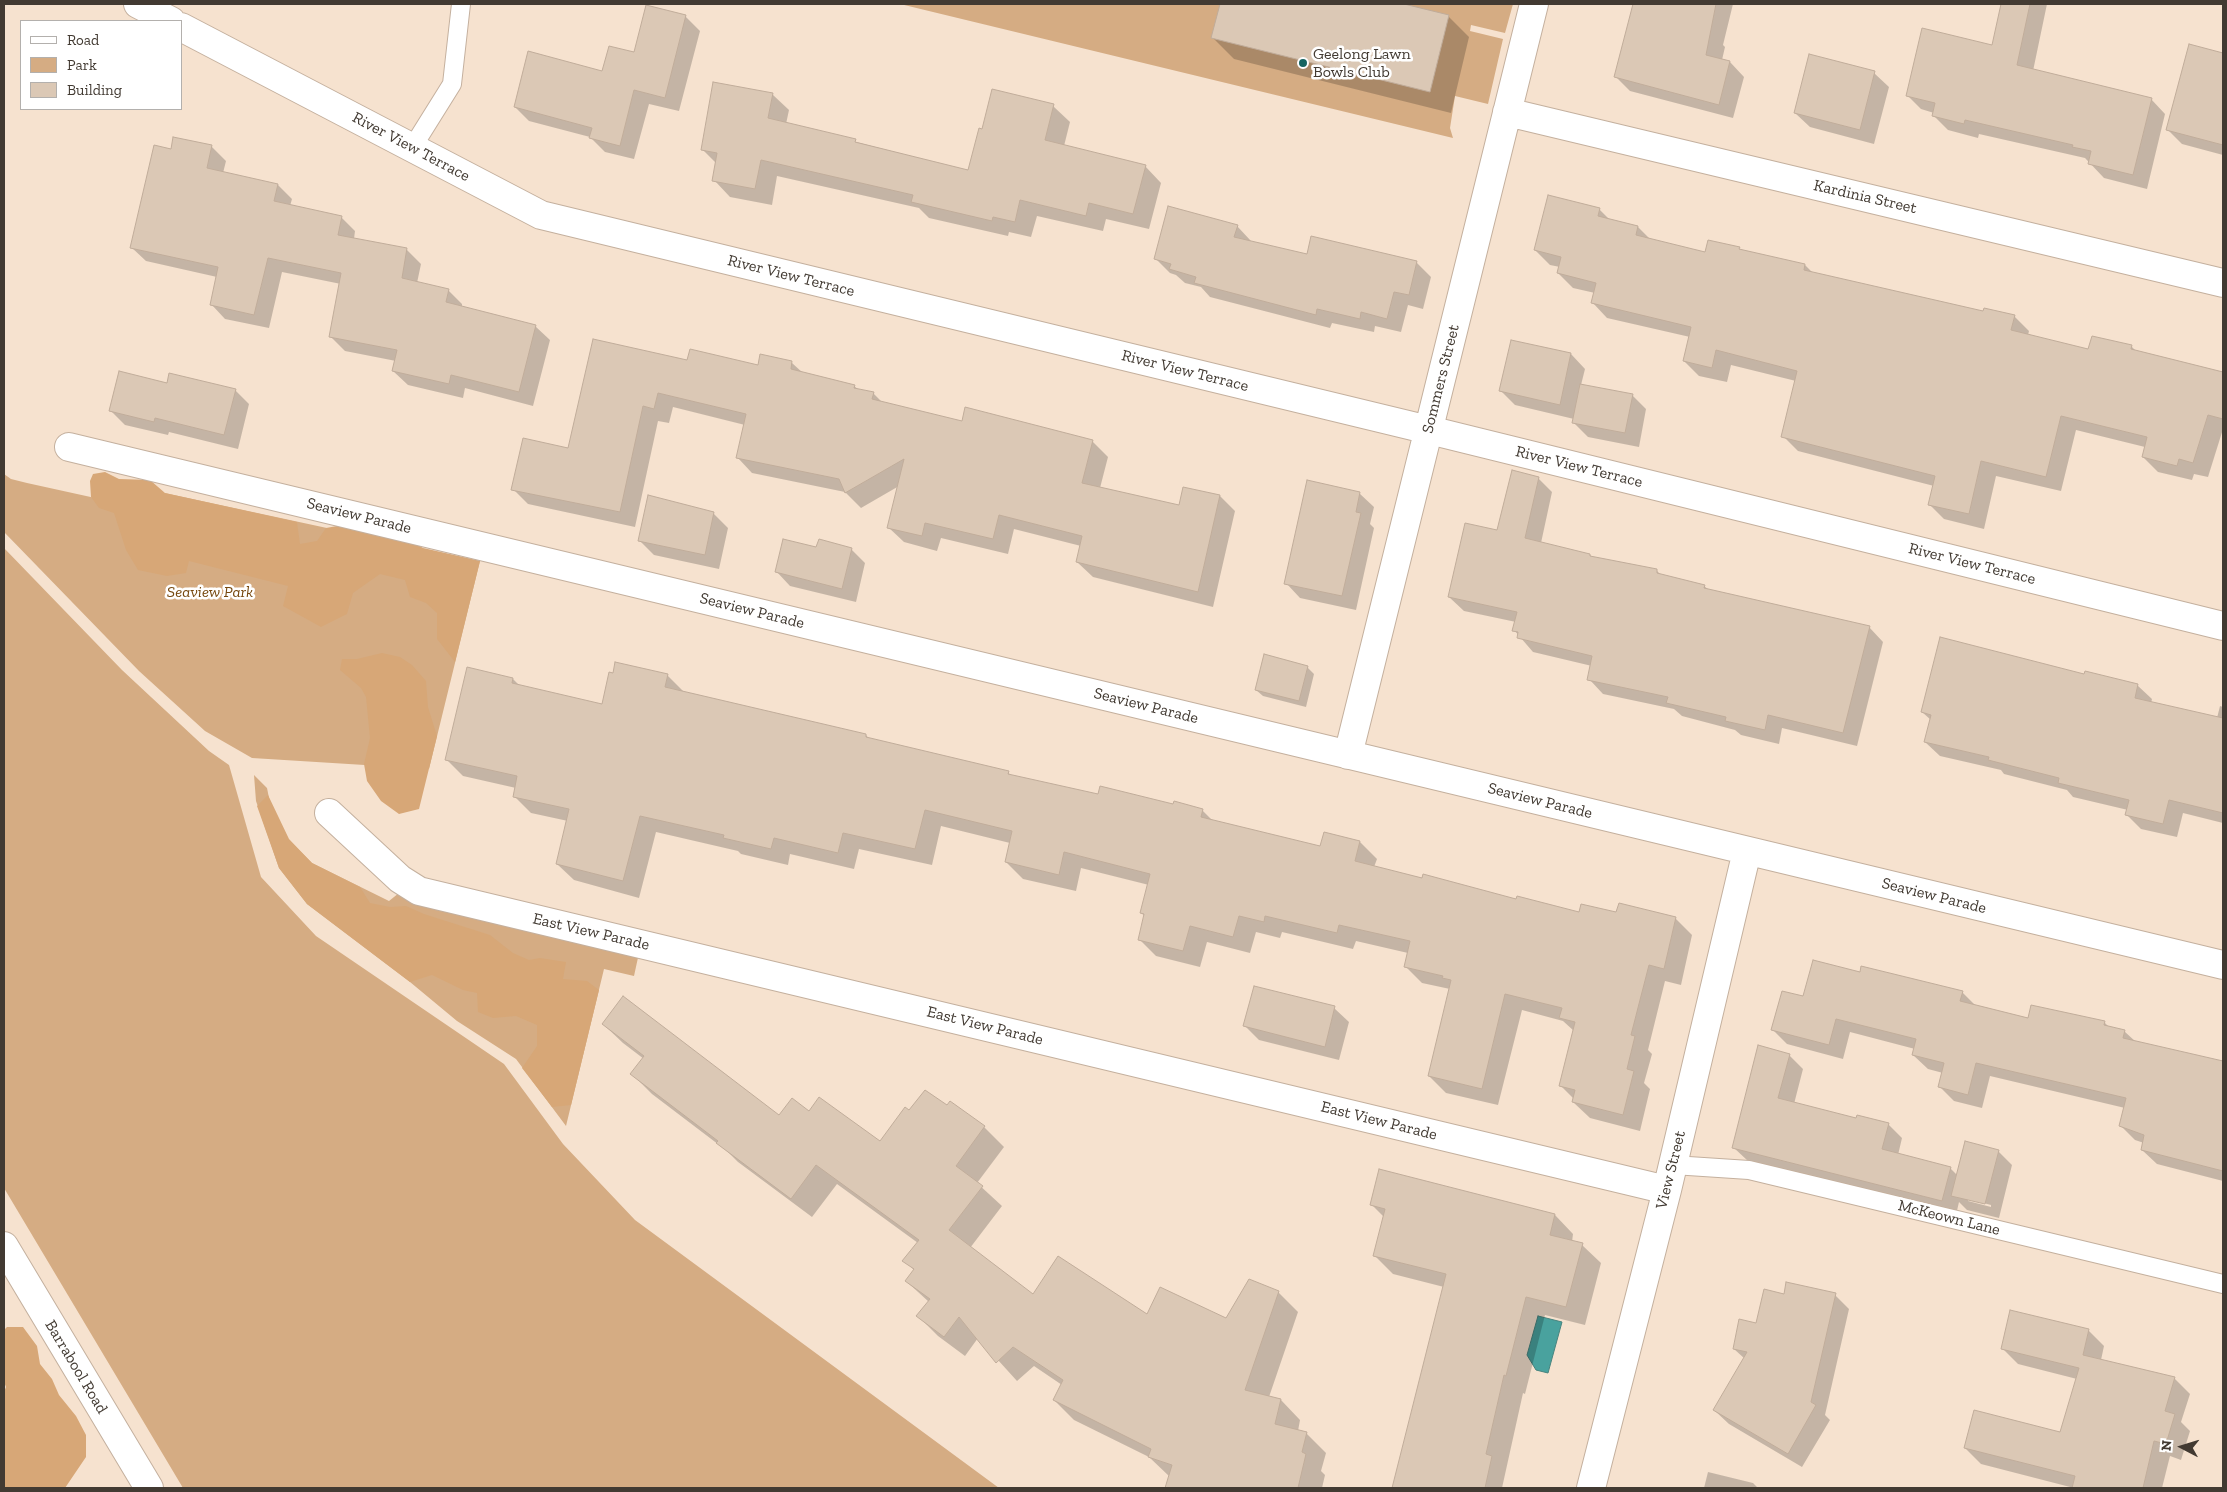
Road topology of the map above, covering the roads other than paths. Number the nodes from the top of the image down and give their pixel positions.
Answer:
1 (138, 4) edge
2 (461, 4) edge
3 (1534, 4) edge
4 (169, 20) edge
5 (182, 27) edge
6 (1507, 112) junction
7 (412, 148) junction
8 (2223, 283) edge
9 (1428, 430) junction
10 (69, 447) dead end
11 (2223, 626) edge
12 (1348, 755) junction
13 (330, 813) dead end
14 (1747, 851) junction
15 (2223, 966) edge
16 (1670, 1177) junction
17 (4, 1246) edge
18 (2223, 1284) edge
19 (149, 1488) edge
20 (1591, 1488) edge

1 - 4 street
2 - 7 lane
3 - 6 street, Sommers Street
5 - 7 street, River View Terrace
6 - 8 street, Kardinia Street
6 - 9 street, Sommers Street
7 - 9 street, River View Terrace
9 - 11 street, River View Terrace
9 - 12 street, Sommers Street
10 - 12 street, Seaview Parade
12 - 14 street, Seaview Parade
13 - 16 street, East View Parade
14 - 15 street, Seaview Parade
14 - 16 street, View Street
16 - 18 lane, McKeown Lane
16 - 20 street, View Street
17 - 19 street, Barrabool Road

